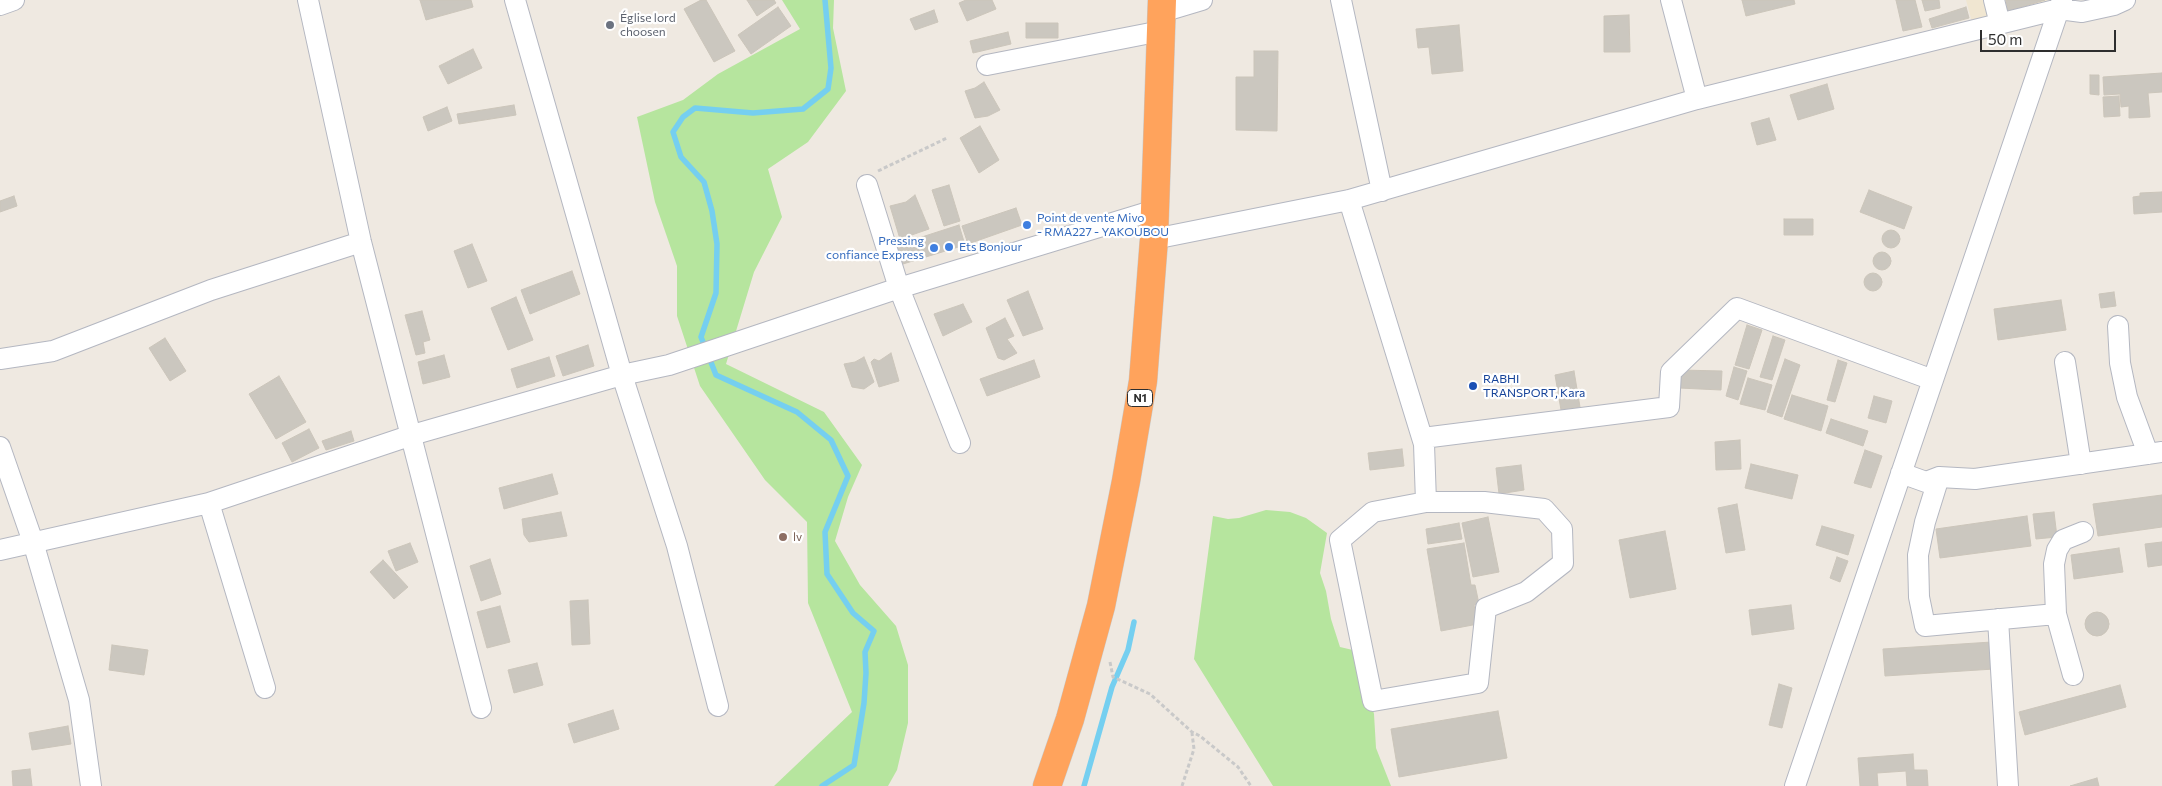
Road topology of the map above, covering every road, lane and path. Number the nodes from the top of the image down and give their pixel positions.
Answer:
1 (14, 0) edge
2 (308, 0) edge
3 (515, 0) edge
4 (1202, 0) edge
5 (1341, 0) edge
6 (1671, 0) edge
7 (1994, 0) edge
8 (2125, 0) edge
9 (0, 5) edge
10 (2060, 5) edge
11 (1162, 14) edge
12 (2000, 24) junction
13 (987, 65) dead end
14 (1697, 100) junction
15 (947, 138) dead end
16 (868, 185) joint
17 (1382, 191) junction
18 (1349, 200) junction
19 (1155, 210) junction
20 (1154, 239) junction
21 (361, 242) junction
22 (899, 288) junction
23 (2118, 326) dead end
24 (0, 359) edge
25 (2065, 362) dead end
26 (622, 376) junction
27 (1933, 380) junction
28 (412, 435) junction
29 (1424, 441) junction
30 (960, 443) dead end
31 (0, 447) edge
32 (2155, 453) edge
33 (2081, 464) junction
34 (1901, 473) junction
35 (1939, 477) junction
36 (1426, 502) junction
37 (209, 504) junction
38 (2083, 532) dead end
39 (33, 542) junction
40 (0, 550) edge
41 (2056, 614) junction
42 (1998, 619) junction
43 (2073, 675) dead end
44 (1113, 678) dead end
45 (265, 688) dead end
46 (718, 706) dead end
47 (481, 708) dead end
48 (1192, 732) junction
49 (91, 786) edge
50 (1047, 786) edge
51 (1182, 786) edge
52 (1251, 786) edge
53 (1795, 786) edge
54 (2008, 786) edge

1 - 9 street
2 - 21 street
3 - 26 street
4 - 11 street
5 - 17 street
6 - 14 street
7 - 12 street
8 - 10 street
10 - 12 street
10 - 27 street
11 - 13 street
11 - 19 highway, N1
12 - 14 street
14 - 17 street
15 - 16 path
16 - 22 street
17 - 18 street
18 - 20 street
18 - 29 street
19 - 20 highway, N1
19 - 22 street
20 - 50 highway, N1
21 - 24 street
21 - 28 street
22 - 26 street
22 - 30 street
23 - 32 street
25 - 33 street
26 - 28 street
26 - 46 street
27 - 29 street
27 - 34 street
28 - 37 street
28 - 47 street
29 - 36 street
31 - 39 street
32 - 33 street
33 - 35 street
34 - 35 street
34 - 53 street
35 - 42 street
36 - 36 street
37 - 39 street
37 - 45 street
38 - 41 street
39 - 40 street
39 - 49 street
41 - 42 street
41 - 43 street
42 - 54 street
44 - 48 path
48 - 51 path
48 - 52 path

